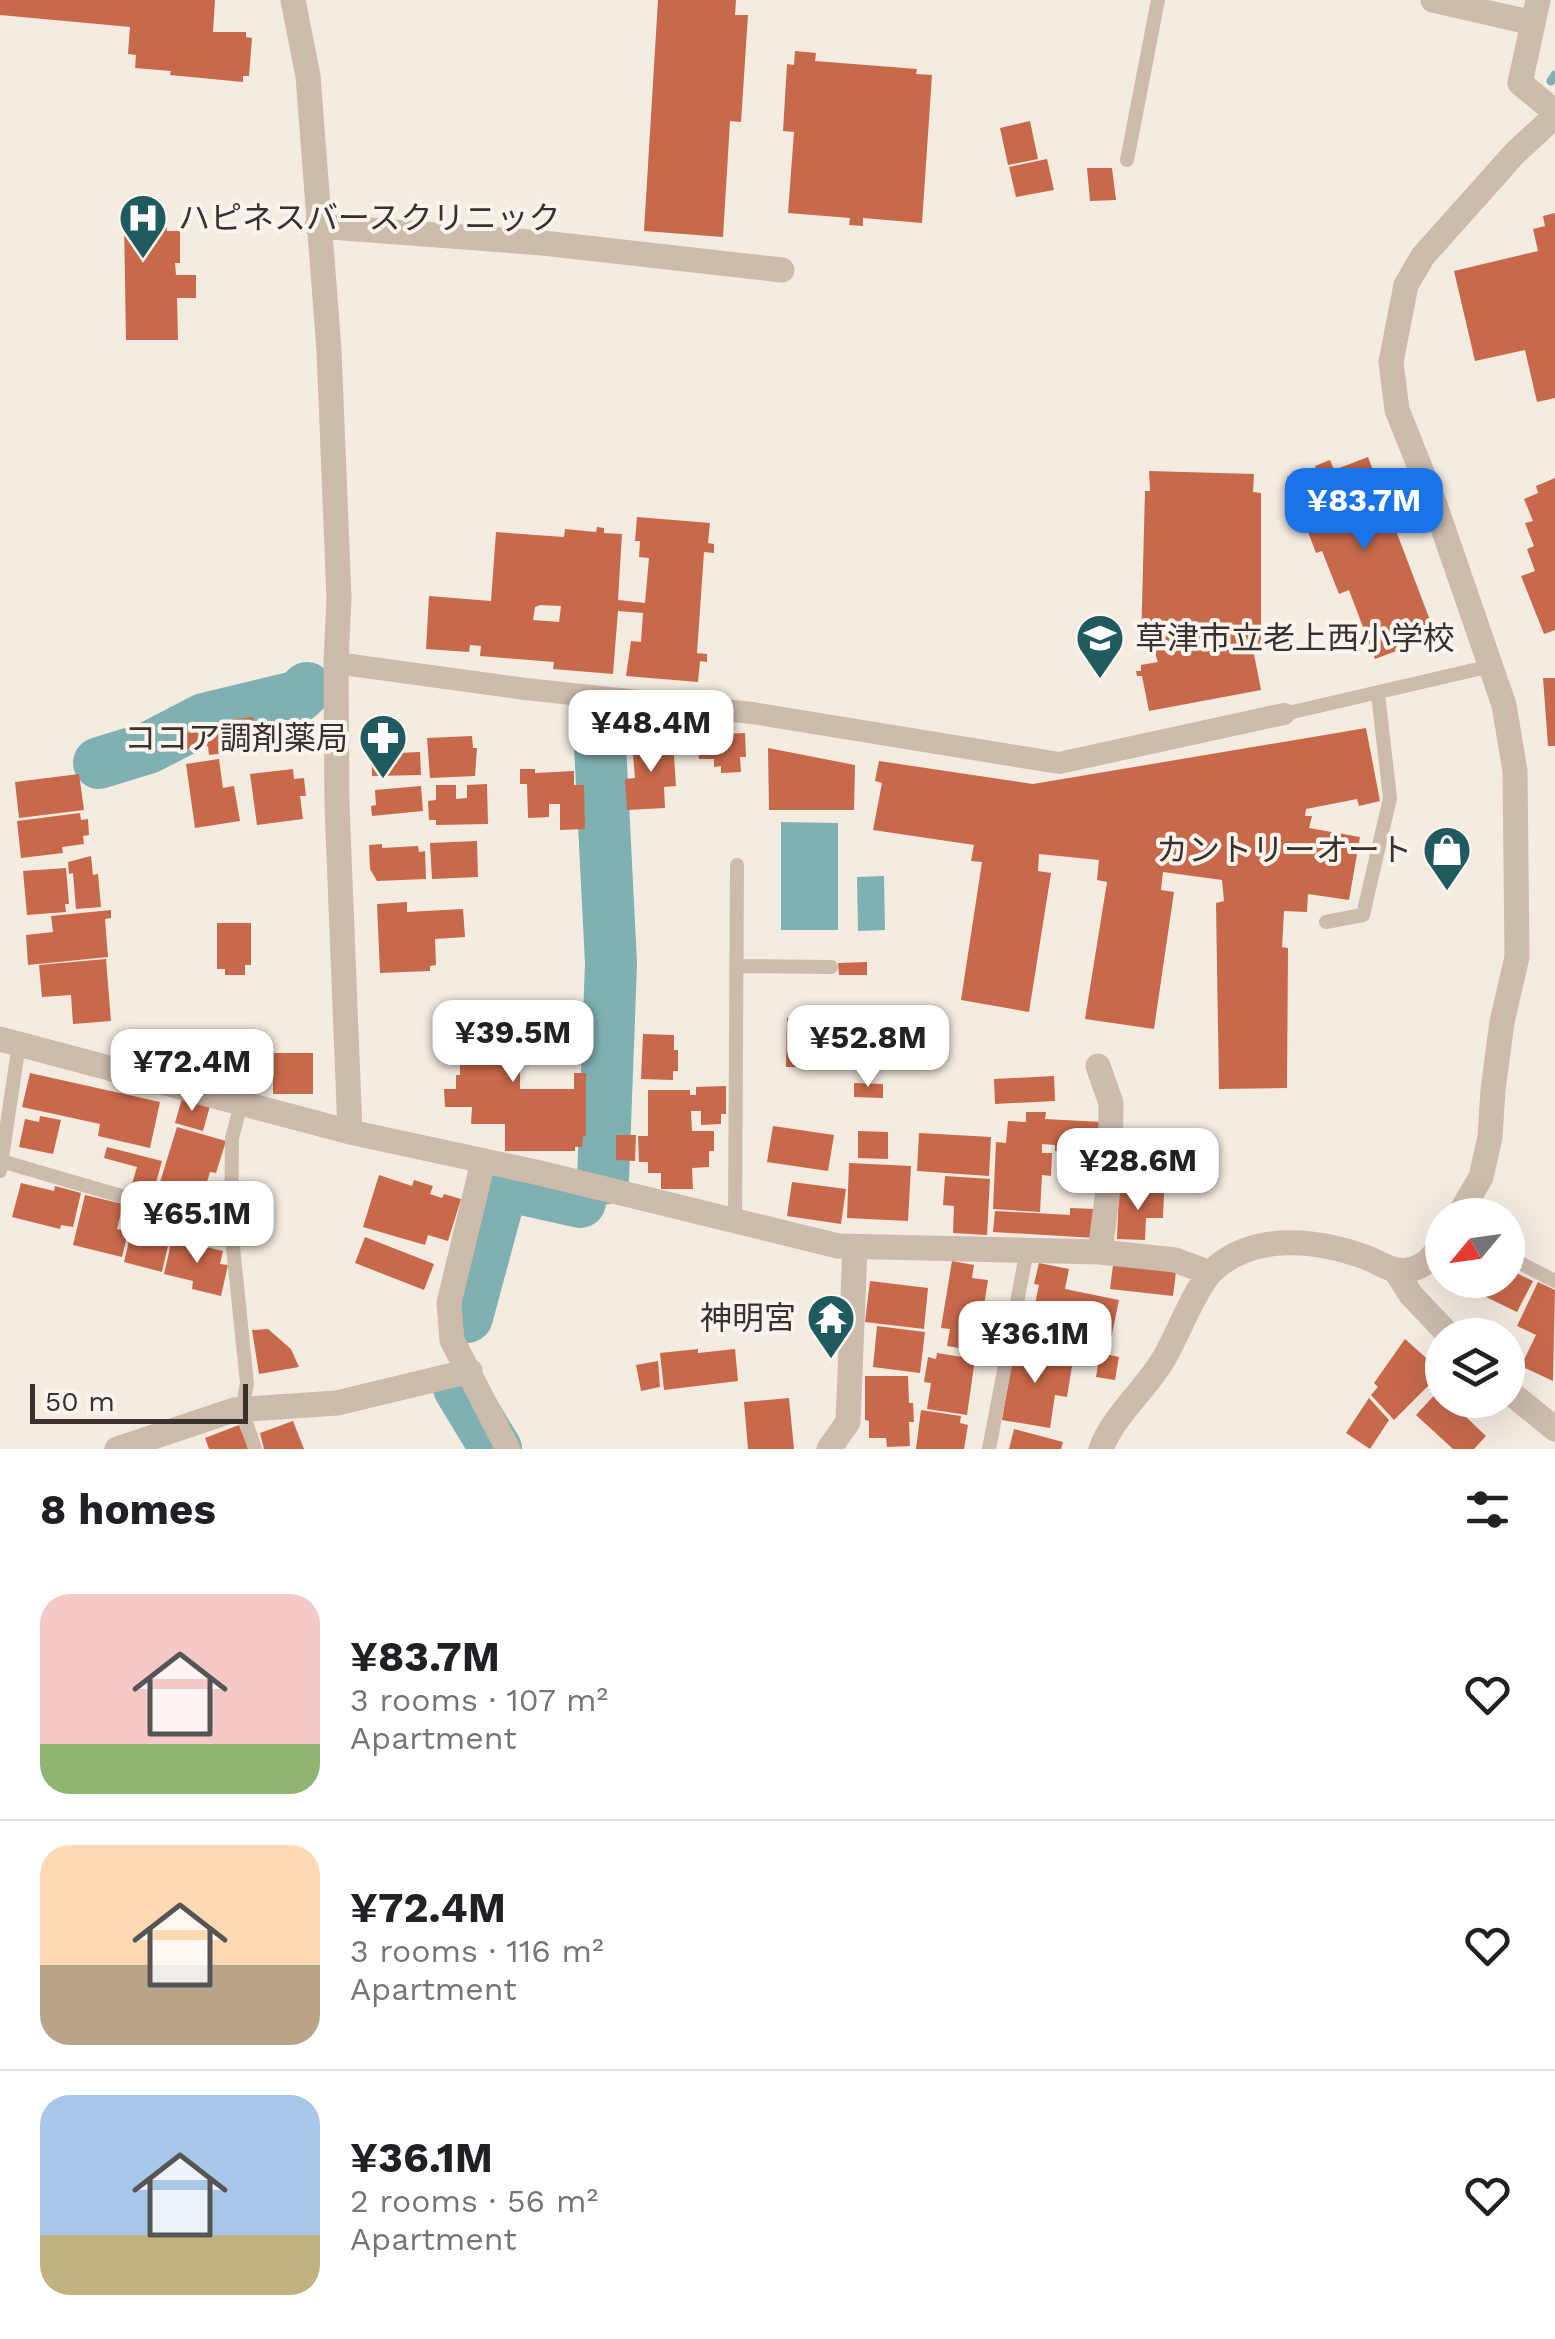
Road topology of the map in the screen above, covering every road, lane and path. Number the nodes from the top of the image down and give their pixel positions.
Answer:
1 (293, 0) edge
2 (1158, 0) edge
3 (1433, 0) edge
4 (1536, 12) edge
5 (1555, 114) edge
6 (1127, 160) dead end
7 (317, 226) junction
8 (782, 270) dead end
9 (336, 662) junction
10 (1491, 666) junction
11 (1378, 694) junction
12 (1284, 714) joint
13 (737, 865) dead end
14 (1326, 922) dead end
15 (737, 966) junction
16 (831, 967) dead end
17 (10, 1042) edge
18 (1098, 1066) dead end
19 (242, 1101) junction
20 (350, 1132) junction
21 (483, 1162) junction
22 (1, 1166) edge
23 (1469, 1198) edge
24 (735, 1222) junction
25 (230, 1228) junction
26 (854, 1248) junction
27 (1027, 1250) junction
28 (1100, 1252) junction
29 (1425, 1264) edge
30 (1525, 1266) edge
31 (1395, 1270) junction
32 (1210, 1273) junction
33 (1555, 1281) edge
34 (1433, 1318) edge
35 (470, 1371) junction
36 (1525, 1404) edge
37 (242, 1410) junction
38 (1555, 1429) edge
39 (117, 1449) edge
40 (255, 1449) edge
41 (508, 1449) edge
42 (829, 1449) edge
43 (989, 1449) edge
44 (1101, 1449) edge

1 - 7 street
2 - 6 lane
3 - 4 street
4 - 5 street
5 - 10 street
7 - 8 street
7 - 9 street
9 - 12 street
9 - 20 street
10 - 11 lane
10 - 23 street
11 - 12 lane
11 - 14 lane
13 - 15 lane
15 - 16 lane
15 - 24 lane
17 - 19 street
17 - 22 lane
18 - 28 street
19 - 20 street
19 - 25 lane
20 - 21 street
21 - 24 street
21 - 35 street
22 - 25 lane
24 - 26 street
25 - 37 lane
26 - 27 street
26 - 42 street
27 - 28 street
27 - 43 lane
28 - 32 street
29 - 31 street
30 - 33 lane
31 - 32 street
31 - 34 street
32 - 44 street
35 - 37 street
35 - 41 street
36 - 38 street
37 - 39 street
37 - 40 lane

